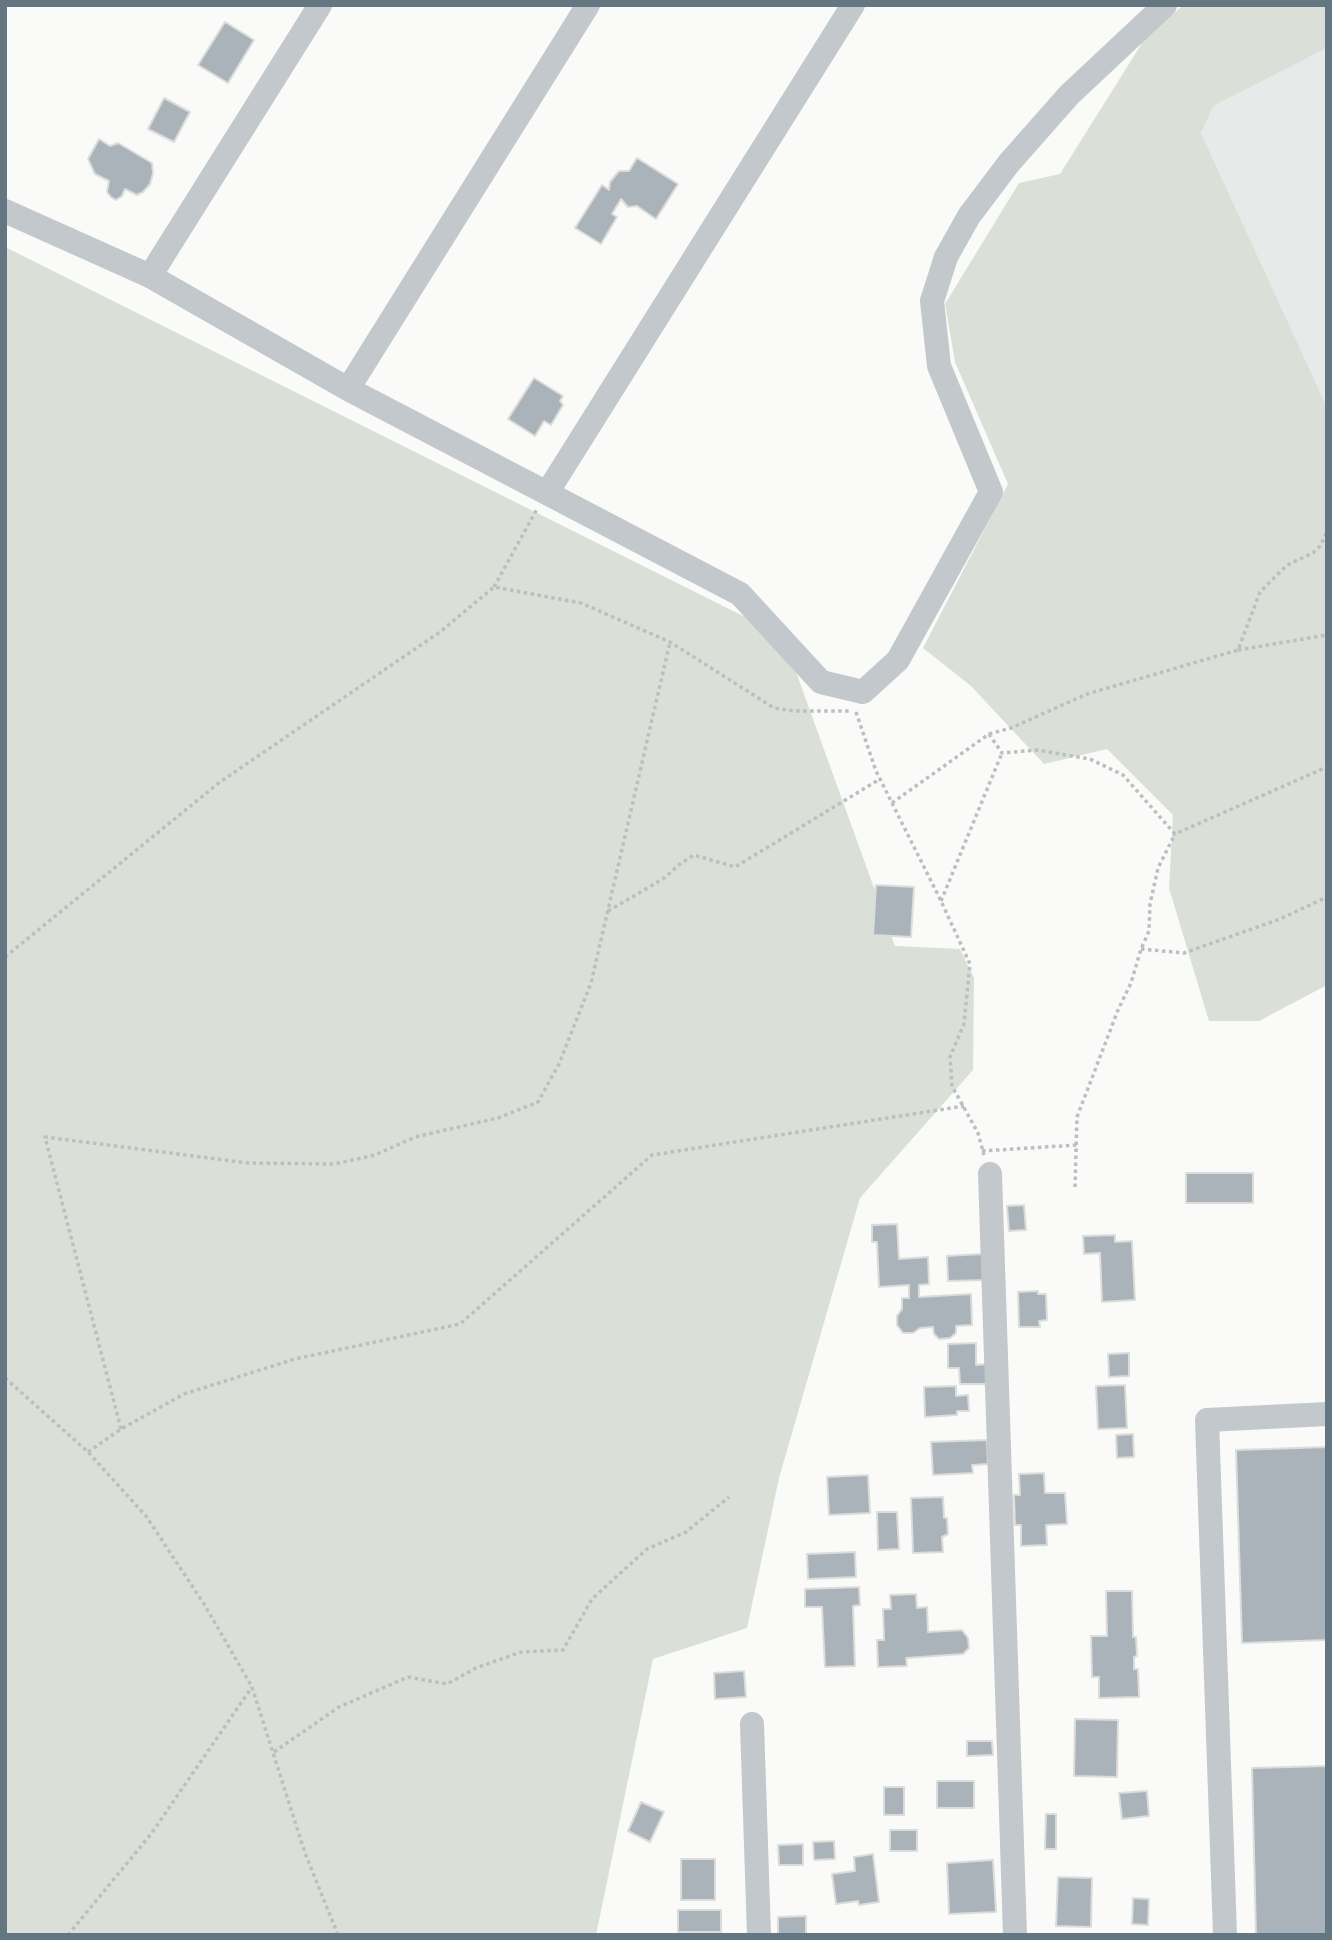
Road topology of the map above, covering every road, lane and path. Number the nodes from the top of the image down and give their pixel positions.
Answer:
1 (320, 5) edge
2 (588, 5) edge
3 (853, 5) edge
4 (1165, 5) edge
5 (5, 211) edge
6 (150, 276) junction
7 (348, 389) junction
8 (547, 493) junction
9 (1327, 532) edge
10 (494, 587) junction
11 (1327, 635) edge
12 (670, 642) junction
13 (1238, 650) junction
14 (989, 734) junction
15 (1002, 753) junction
16 (1327, 767) edge
17 (880, 779) junction
18 (892, 803) junction
19 (1175, 834) junction
20 (1327, 897) edge
21 (941, 901) junction
22 (608, 911) junction
23 (1141, 949) junction
24 (5, 957) edge
25 (964, 1106) junction
26 (1077, 1145) junction
27 (986, 1162) junction
28 (1075, 1187) dead end
29 (5, 1378) edge
30 (1327, 1414) edge
31 (121, 1429) junction
32 (88, 1452) junction
33 (729, 1497) dead end
34 (252, 1688) junction
35 (752, 1724) dead end
36 (274, 1752) junction
37 (68, 1935) edge
38 (338, 1935) edge
39 (759, 1935) edge
40 (1015, 1935) edge
41 (1225, 1935) edge

1 - 6 street
2 - 7 street
3 - 8 street
4 - 8 street
5 - 6 street
6 - 7 street
7 - 8 street
8 - 10 path
9 - 13 path
10 - 12 path
10 - 24 path
11 - 13 path
12 - 17 path
12 - 22 path
13 - 14 path
14 - 15 path
14 - 18 path
15 - 19 path
15 - 21 path
16 - 19 path
17 - 18 path
17 - 22 path
18 - 21 path
19 - 23 path
20 - 23 path
21 - 25 path
22 - 31 path
23 - 26 path
25 - 27 path
25 - 31 path
26 - 27 path
26 - 28 path
27 - 40 street
29 - 32 path
30 - 41 street
31 - 32 path
32 - 34 path
33 - 36 path
34 - 36 path
34 - 37 path
35 - 39 street
36 - 38 path

